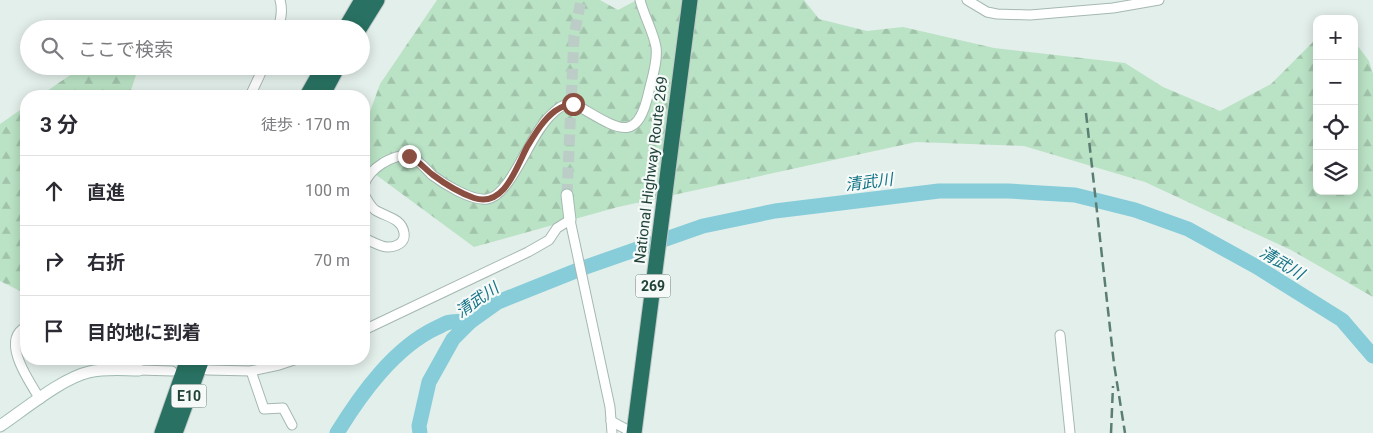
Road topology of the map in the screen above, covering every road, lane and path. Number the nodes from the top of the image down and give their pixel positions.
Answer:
1 (280, 0) edge
2 (362, 0) edge
3 (377, 0) edge
4 (640, 0) edge
5 (690, 0) edge
6 (966, 0) edge
7 (1159, 0) edge
8 (280, 20) edge
9 (350, 20) edge
10 (365, 20) edge
11 (260, 75) edge
12 (319, 75) edge
13 (333, 75) edge
14 (253, 90) edge
15 (310, 90) edge
16 (325, 90) edge
17 (370, 174) edge
18 (567, 195) tunnel mouth
19 (370, 202) edge
20 (570, 220) junction
21 (370, 241) edge
22 (370, 327) edge
23 (20, 331) edge
24 (1060, 335) dead end
25 (186, 365) edge
26 (205, 365) edge
27 (213, 365) edge
28 (279, 365) edge
29 (139, 370) joint
30 (251, 370) junction
31 (172, 371) dead end
32 (40, 399) junction
33 (611, 421) junction
34 (292, 425) dead end
35 (0, 426) edge
36 (634, 432) edge
37 (162, 433) edge
38 (176, 433) edge
39 (612, 433) edge
40 (1070, 433) edge

1 - 8 street
2 - 9 highway
3 - 10 highway
4 - 17 street
5 - 36 highway, National Highway Route 269 / 269
6 - 7 street
11 - 14 street
12 - 15 highway
13 - 16 highway
18 - 20 street
19 - 21 street
20 - 22 street
20 - 33 street
23 - 32 street
24 - 40 street
25 - 37 highway, E10
26 - 38 highway, E10
27 - 30 street
28 - 30 street
29 - 31 street
29 - 32 street
30 - 34 street
32 - 35 street
33 - 36 street
33 - 39 street

